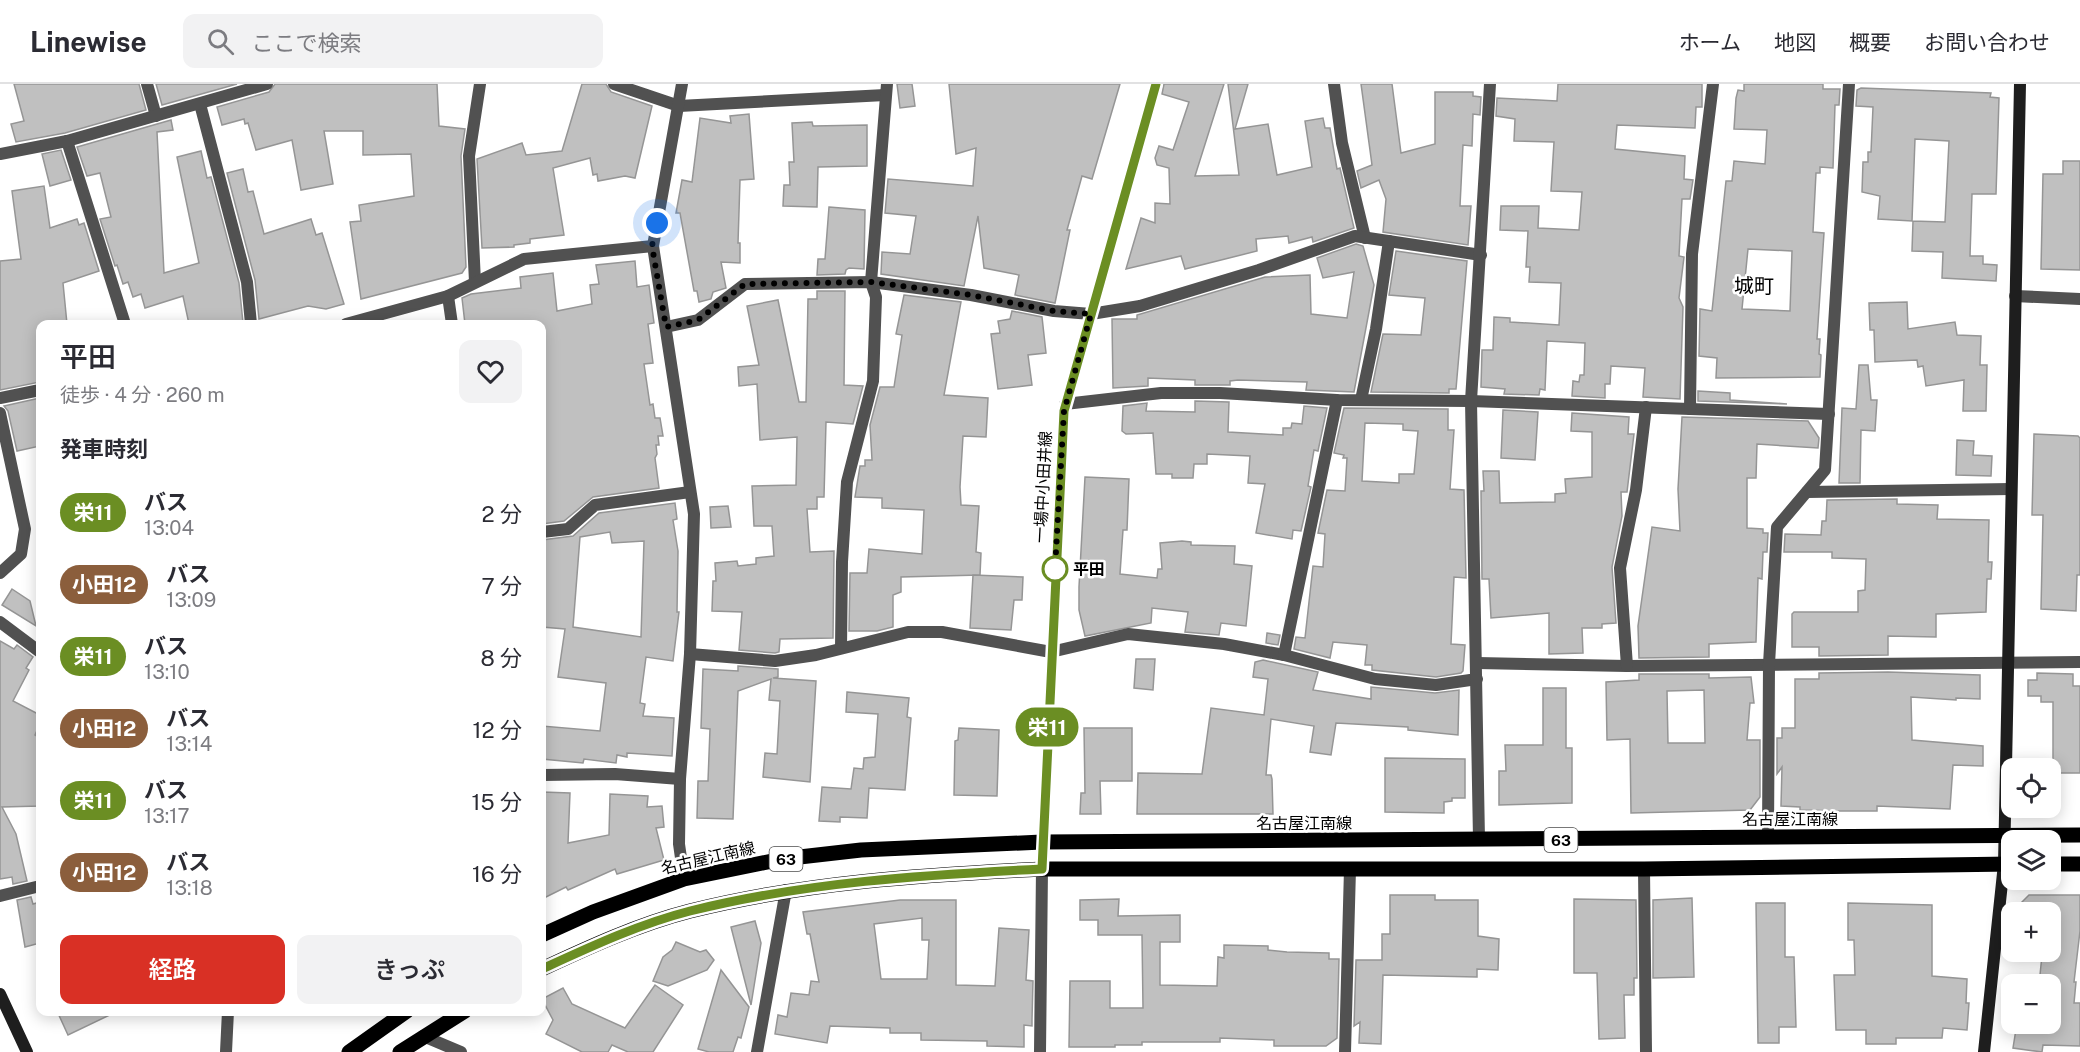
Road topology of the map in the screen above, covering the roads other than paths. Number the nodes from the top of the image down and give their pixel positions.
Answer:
1 (147, 84) edge
2 (267, 84) edge
3 (480, 84) edge
4 (614, 84) edge
5 (682, 84) edge
6 (1156, 84) edge
7 (1334, 84) edge
8 (1490, 84) edge
9 (1713, 84) edge
10 (1849, 84) edge
11 (2020, 84) edge
12 (886, 89) edge
13 (200, 104) junction
14 (679, 106) junction
15 (156, 116) junction
16 (67, 141) junction
17 (0, 154) edge
18 (1365, 238) junction
19 (1389, 241) junction
20 (652, 246) junction
21 (1481, 255) junction
22 (475, 282) junction
23 (871, 282) junction
24 (448, 296) junction
25 (2016, 296) junction
26 (2080, 299) edge
27 (1091, 314) junction
28 (124, 320) edge
29 (251, 320) edge
30 (361, 320) edge
31 (451, 320) edge
32 (666, 327) junction
33 (36, 391) edge
34 (0, 398) edge
35 (1337, 399) junction
36 (1361, 400) junction
37 (1471, 401) junction
38 (1065, 404) junction
39 (1646, 407) junction
40 (1690, 409) junction
41 (0, 413) edge
42 (1829, 414) junction
43 (2011, 489) junction
44 (690, 492) junction
45 (1807, 492) junction
46 (546, 532) edge
47 (0, 573) edge
48 (0, 622) edge
49 (841, 648) junction
50 (36, 649) edge
51 (1051, 652) junction
52 (690, 654) junction
53 (1284, 656) junction
54 (2080, 662) edge
55 (1477, 663) junction
56 (1769, 664) junction
57 (2007, 664) junction
58 (1627, 666) junction
59 (1477, 680) junction
60 (546, 775) edge
61 (680, 779) junction
62 (2003, 830) edge
63 (2061, 836) edge
64 (2080, 836) edge
65 (1768, 837) junction
66 (2001, 837) edge
67 (1479, 839) junction
68 (1042, 842) junction
69 (2001, 864) edge
70 (2061, 864) edge
71 (2080, 864) edge
72 (1042, 869) junction
73 (1350, 869) junction
74 (1644, 869) junction
75 (684, 879) junction
76 (36, 887) edge
77 (786, 890) junction
78 (2005, 890) edge
79 (0, 896) edge
80 (546, 933) edge
81 (546, 967) edge
82 (0, 994) edge
83 (228, 1016) edge
84 (399, 1016) edge
85 (457, 1016) edge
86 (423, 1036) junction
87 (27, 1052) edge
88 (226, 1052) edge
89 (349, 1052) edge
90 (400, 1052) edge
91 (461, 1052) edge
92 (757, 1052) edge
93 (1040, 1052) edge
94 (1345, 1052) edge
95 (1646, 1052) edge
96 (1984, 1052) edge

1 - 15 street
2 - 13 street
3 - 22 street
4 - 14 street
5 - 14 street
6 - 27 street, 一場中小田井線
7 - 18 street
8 - 21 street
9 - 40 street
10 - 42 street
11 - 25 street
12 - 14 street
12 - 23 street
13 - 15 street
13 - 29 street
14 - 20 street
15 - 16 street
16 - 17 street
16 - 28 street
18 - 19 street
18 - 27 street
19 - 21 street
19 - 36 street
20 - 22 street
20 - 32 street
21 - 37 street
22 - 24 street
23 - 27 street
23 - 32 street
23 - 49 street
24 - 30 street
24 - 31 street
25 - 26 street
25 - 43 street
27 - 38 street, 一場中小田井線
32 - 44 street
33 - 34 street
35 - 36 street
35 - 38 street
35 - 53 street
36 - 37 street
37 - 39 street
37 - 55 street
38 - 51 street, 一場中小田井線
39 - 40 street
39 - 58 street
40 - 42 street
41 - 47 street
42 - 45 street
43 - 45 street
43 - 57 street
44 - 46 street
44 - 52 street
45 - 56 street
48 - 50 street
49 - 51 street
49 - 52 street
51 - 53 street
51 - 68 street, 一場中小田井線
52 - 61 street
53 - 59 street
54 - 57 street
55 - 58 street
55 - 59 street
56 - 57 street
56 - 58 street
56 - 65 street
57 - 62 street
59 - 67 street
60 - 61 street
61 - 75 street
63 - 64 main road, 名古屋江南線 / 63
65 - 66 main road, 名古屋江南線 / 63
65 - 67 main road, 名古屋江南線 / 63
67 - 68 main road, 名古屋江南線 / 63
68 - 72 street, 一場中小田井線
68 - 75 main road, 名古屋江南線 / 63
69 - 74 main road, 63
70 - 71 main road
72 - 73 main road, 63
72 - 77 main road, 63
72 - 93 street
73 - 74 main road, 63
73 - 94 street
74 - 95 street
75 - 80 main road, 名古屋江南線 / 63
76 - 79 street
77 - 81 main road, 63
77 - 92 street
78 - 96 street
82 - 87 street
83 - 88 street
84 - 89 main road
85 - 86 main road
86 - 90 main road
86 - 91 street

